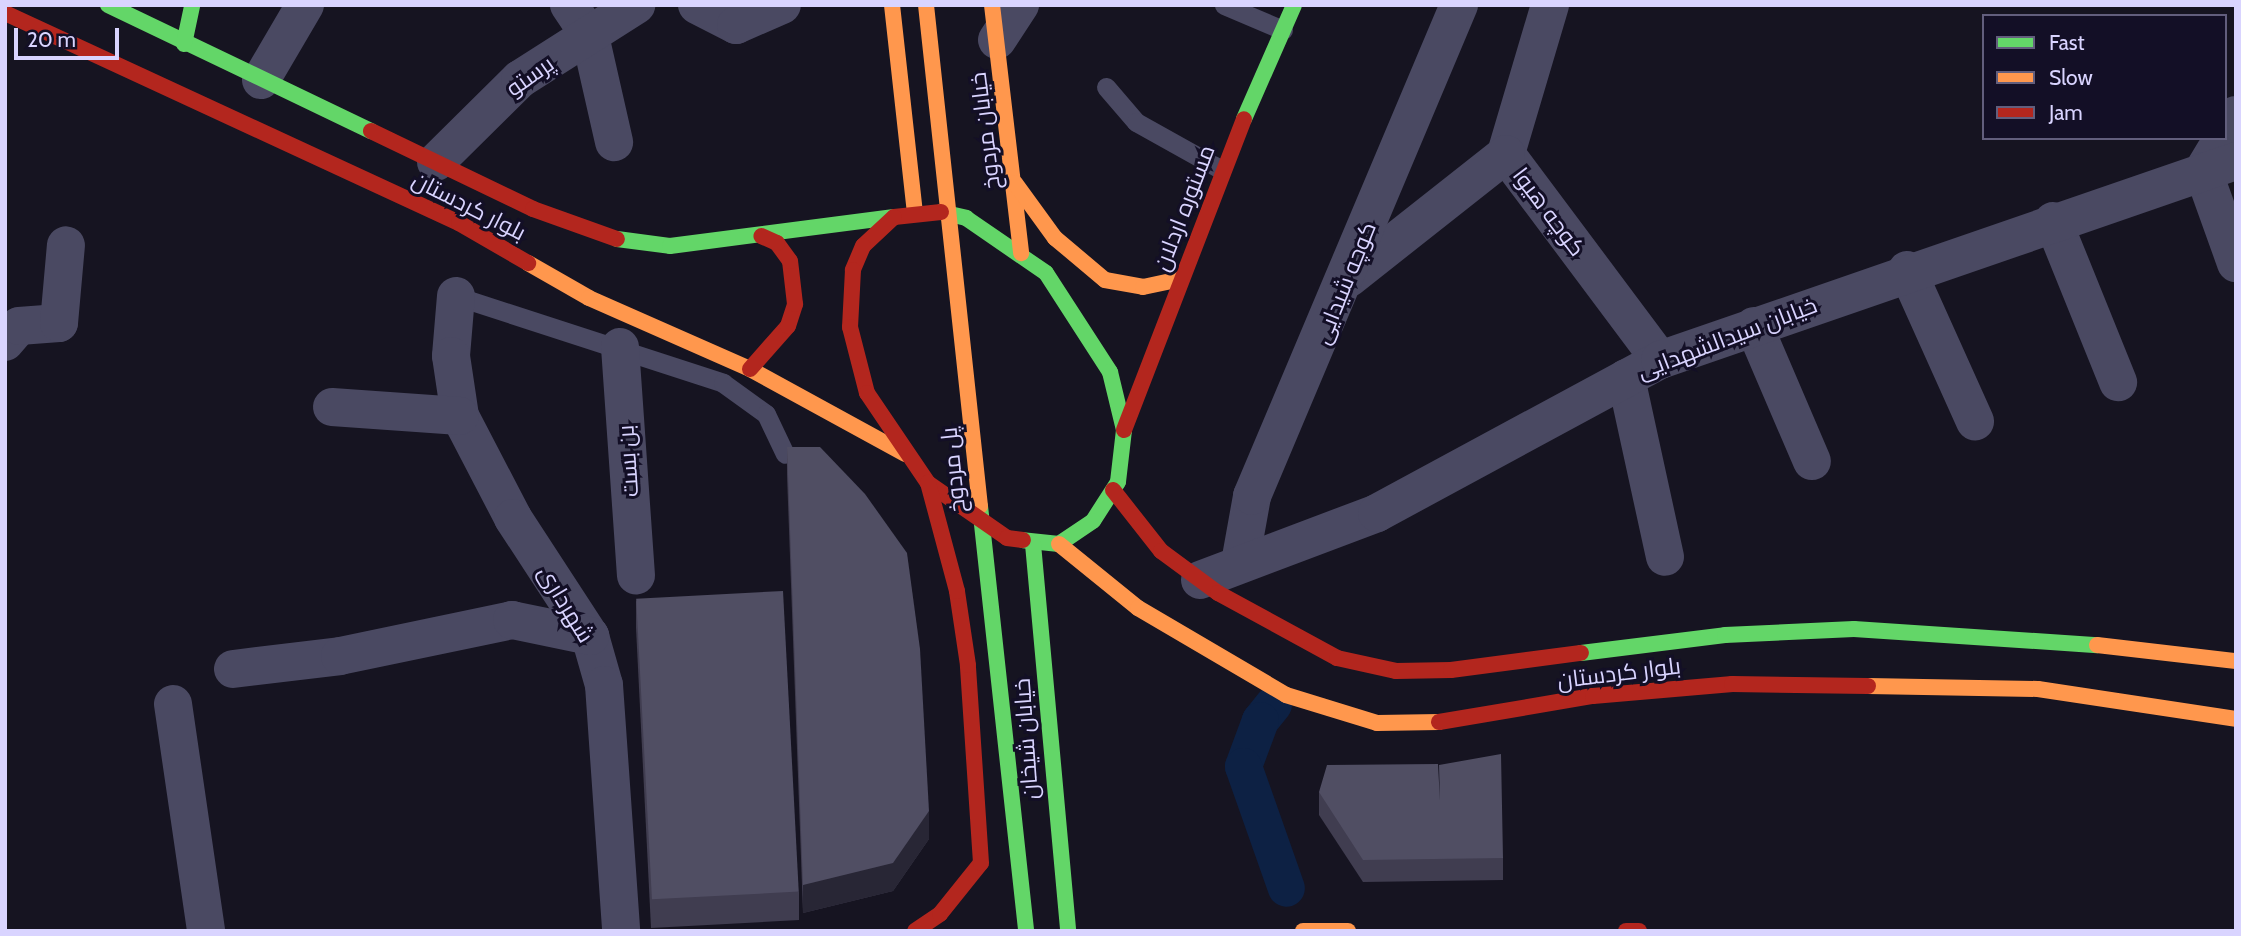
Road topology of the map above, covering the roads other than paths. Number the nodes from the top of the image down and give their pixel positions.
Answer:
1 (108, 5) edge
2 (192, 5) edge
3 (569, 5) edge
4 (636, 5) edge
5 (697, 5) edge
6 (782, 5) edge
7 (891, 5) edge
8 (926, 5) edge
9 (1020, 5) edge
10 (1224, 5) edge
11 (1294, 5) edge
12 (1459, 5) edge
13 (1550, 5) edge
14 (295, 9) edge
15 (5, 13) edge
16 (995, 23) edge
17 (1283, 30) junction
18 (590, 36) junction
19 (184, 44) junction
20 (261, 80) junction
21 (1106, 87) dead end
22 (2222, 140) edge
23 (614, 142) dead end
24 (1506, 154) junction
25 (436, 162) junction
26 (2219, 166) edge
27 (1222, 170) junction
28 (1013, 181) junction
29 (915, 214) junction
30 (894, 217) junction
31 (2053, 221) junction
32 (761, 236) junction
33 (66, 245) dead end
34 (1021, 253) junction
35 (2236, 262) edge
36 (1907, 270) junction
37 (1349, 278) junction
38 (1181, 279) junction
39 (456, 296) joint
40 (1754, 326) junction
41 (5, 342) edge
42 (620, 347) junction
43 (1660, 360) junction
44 (750, 369) junction
45 (1626, 378) junction
46 (2118, 382) dead end
47 (332, 407) dead end
48 (460, 416) junction
49 (1975, 421) dead end
50 (1124, 430) junction
51 (785, 454) edge
52 (905, 454) junction
53 (1812, 461) dead end
54 (928, 483) junction
55 (1113, 490) junction
56 (1033, 544) junction
57 (1059, 544) junction
58 (1665, 557) dead end
59 (1240, 564) junction
60 (636, 575) dead end
61 (1200, 580) junction
62 (590, 636) junction
63 (2236, 661) edge
64 (233, 669) dead end
65 (173, 705) dead end
66 (2236, 719) edge
67 (206, 931) edge
68 (621, 931) edge
69 (915, 931) edge
70 (1026, 931) edge
71 (1068, 931) edge
72 (1303, 931) edge
73 (1348, 931) edge
74 (1626, 931) edge
75 (1639, 931) edge

1 - 19 main road, بلوار کردستان
2 - 19 main road
3 - 18 street
4 - 18 street, پرستو
5 - 6 street
7 - 29 main road
8 - 70 main road, پل مردوخ
9 - 16 street
10 - 17 lane
11 - 17 main road, مستوره اردلان
12 - 37 street, کوچه شیدایی
13 - 24 street, کوچه هیوا
14 - 20 street
15 - 44 main road, بلوار کردستان
16 - 28 main road, خیابان مردوخ
17 - 27 main road, مستوره اردلان
18 - 23 street
18 - 25 street, پرستو
19 - 20 main road, بلوار کردستان
20 - 25 main road, بلوار کردستان
21 - 27 lane
22 - 26 street
24 - 37 street
24 - 43 street, کوچه هیوا
25 - 32 main road, بلوار کردستان
26 - 31 street, خیابان سیدالشهدایی
26 - 35 street
27 - 38 main road, مستوره اردلان
28 - 34 main road, خیابان مردوخ
28 - 38 main road
29 - 30 main road, بلوار کردستان
29 - 34 main road, بلوار کردستان
30 - 32 main road, بلوار کردستان
30 - 52 main road
31 - 36 street, خیابان سیدالشهدایی
31 - 46 street
32 - 44 main road
33 - 41 street
34 - 50 main road, بلوار کردستان
36 - 40 street, خیابان سیدالشهدایی
36 - 49 street
37 - 59 street, کوچه شیدایی
38 - 50 main road, مستوره اردلان
39 - 42 lane
39 - 48 street, شهرداری
40 - 43 street, خیابان سیدالشهدایی
40 - 53 street
42 - 51 lane
42 - 60 street, بن بست
43 - 45 street, خیابان سیدالشهدایی
44 - 52 main road, بلوار کردستان
45 - 58 street
45 - 59 street, خیابان سیدالشهدایی
47 - 48 street
48 - 62 street, شهرداری
50 - 55 main road
52 - 54 main road
54 - 56 main road
54 - 69 main road
55 - 57 main road
55 - 61 main road, بلوار کردستان
56 - 57 main road
56 - 71 main road, خیابان شیخان
57 - 66 main road, بلوار کردستان
59 - 61 street, خیابان سیدالشهدایی
61 - 63 main road, بلوار کردستان
62 - 64 street
62 - 68 street, شهرداری
65 - 67 street
72 - 73 main road
74 - 75 main road

